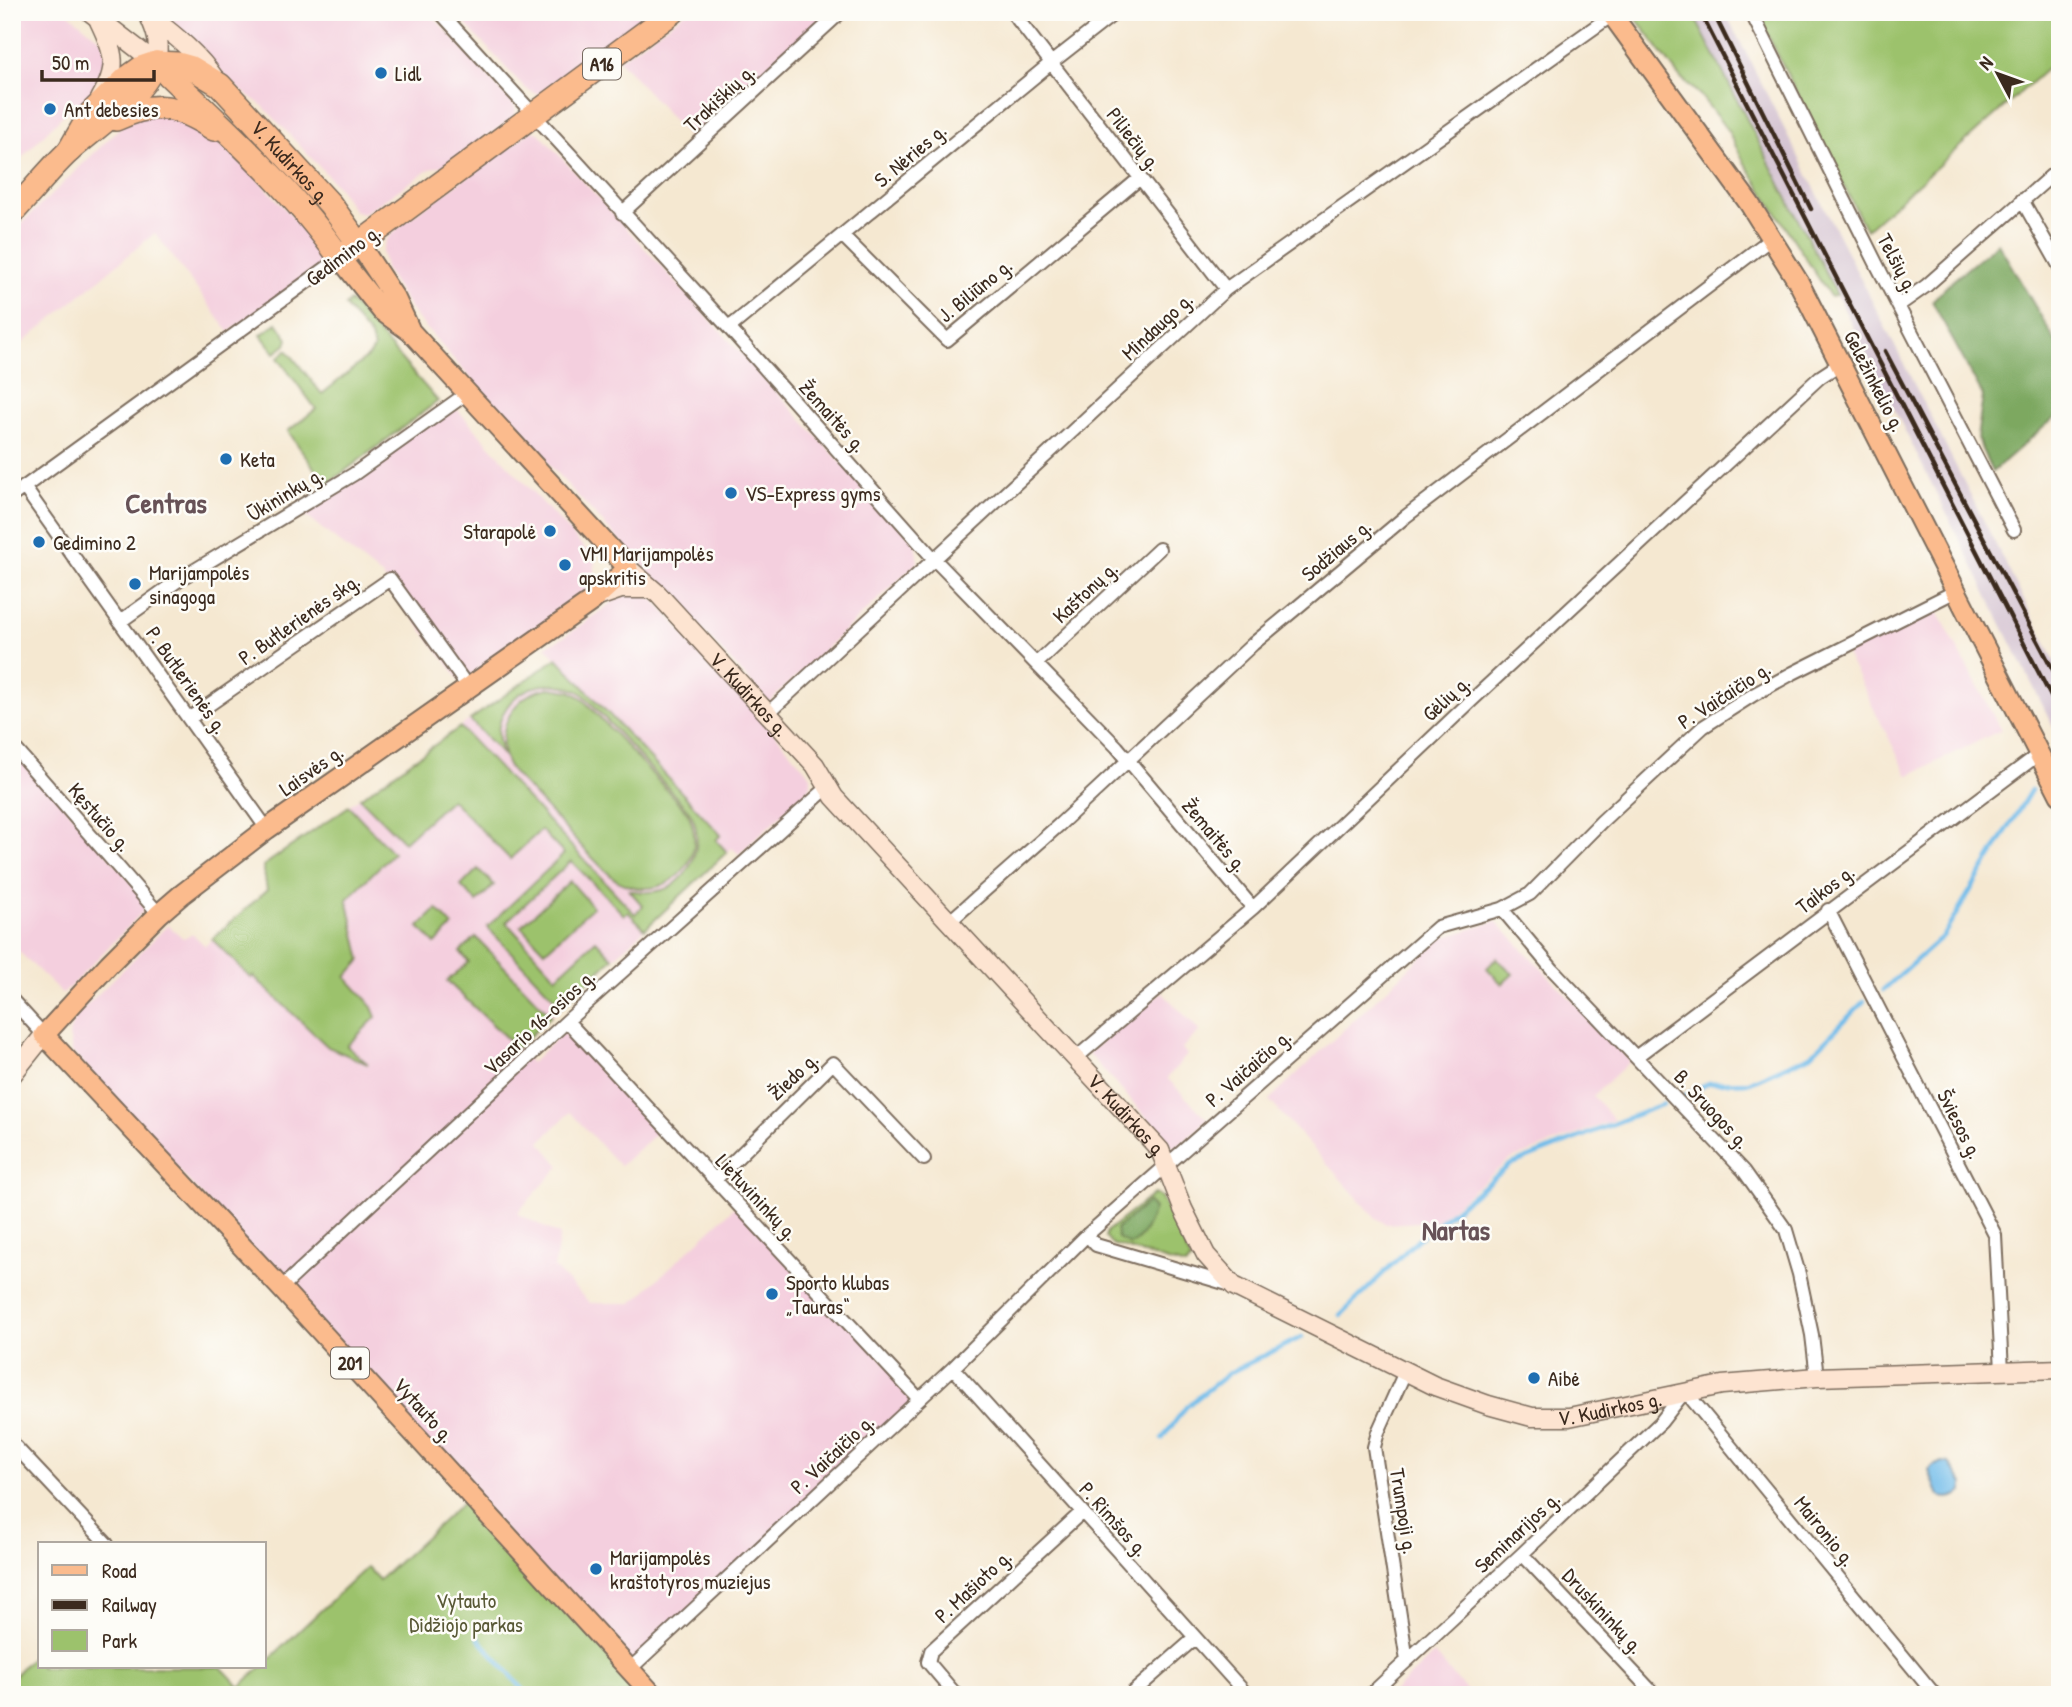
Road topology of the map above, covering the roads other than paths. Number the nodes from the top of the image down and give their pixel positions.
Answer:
1 (440, 12) edge
2 (673, 12) edge
3 (841, 12) edge
4 (1012, 12) edge
5 (1116, 12) edge
6 (1751, 12) edge
7 (147, 14) edge
8 (1611, 14) edge
9 (94, 15) edge
10 (156, 63) junction
11 (1051, 63) junction
12 (220, 85) junction
13 (532, 115) junction
14 (98, 118) junction
15 (248, 152) junction
16 (2060, 168) edge
17 (1140, 178) junction
18 (2022, 200) junction
19 (12, 213) edge
20 (622, 213) junction
21 (842, 235) junction
22 (1772, 238) junction
23 (359, 244) junction
24 (340, 258) junction
25 (2060, 267) edge
26 (1226, 289) junction
27 (1899, 304) junction
28 (729, 328) junction
29 (411, 332) junction
30 (1840, 364) junction
31 (466, 394) junction
32 (24, 487) junction
33 (12, 496) edge
34 (2014, 530) dead end
35 (1159, 550) dead end
36 (934, 559) junction
37 (628, 568) junction
38 (652, 589) junction
39 (1955, 591) junction
40 (598, 597) junction
41 (121, 621) junction
42 (1037, 663) junction
43 (468, 687) junction
44 (767, 714) junction
45 (190, 718) junction
46 (12, 745) edge
47 (2039, 754) junction
48 (1127, 761) junction
49 (827, 788) junction
50 (2060, 795) edge
51 (267, 829) junction
52 (1253, 908) junction
53 (1502, 909) junction
54 (1828, 910) junction
55 (159, 914) junction
56 (949, 922) junction
57 (12, 1000) edge
58 (567, 1021) junction
59 (44, 1035) junction
60 (1637, 1056) junction
61 (1076, 1058) junction
62 (12, 1075) edge
63 (924, 1159) dead end
64 (1166, 1166) junction
65 (715, 1180) junction
66 (1087, 1236) junction
67 (1206, 1255) junction
68 (1189, 1272) junction
69 (1234, 1286) junction
70 (281, 1289) junction
71 (953, 1368) junction
72 (2060, 1369) edge
73 (2002, 1371) junction
74 (1405, 1372) junction
75 (1817, 1377) junction
76 (1685, 1391) junction
77 (919, 1399) junction
78 (12, 1443) edge
79 (1082, 1512) junction
80 (105, 1542) edge
81 (1522, 1554) junction
82 (1195, 1638) junction
83 (1407, 1661) junction
84 (631, 1669) junction
85 (647, 1693) edge
86 (956, 1695) edge
87 (1129, 1695) edge
88 (1247, 1695) edge
89 (1370, 1695) edge
90 (1655, 1695) edge
91 (1935, 1695) edge

1 - 13 street, Žemaitės g.
2 - 13 highway, Gedimino g. / A16
3 - 20 street, Trakiškių g.
4 - 11 street, Piliečių g.
5 - 11 street, S. Nėries g.
6 - 27 street, Telšių g.
7 - 10 main road
7 - 12 main road, V. Kudirkos g.
8 - 22 main road, Geležinkelio g.
8 - 26 street, Mindaugo g.
9 - 10 main road
9 - 14 main road
10 - 12 highway
10 - 14 highway
10 - 15 highway
11 - 17 street, Piliečių g.
11 - 21 street, S. Nėries g.
12 - 23 highway, V. Kudirkos g.
13 - 20 street, Žemaitės g.
13 - 23 highway, Gedimino g. / A16
14 - 15 highway
14 - 19 highway
15 - 24 highway
16 - 18 street
17 - 21 street, J. Biliūno g.
17 - 26 street, Piliečių g.
18 - 25 street
18 - 27 street
20 - 28 street, Žemaitės g.
21 - 28 street, S. Nėries g.
22 - 30 main road, Geležinkelio g.
22 - 48 street, Sodžiaus g.
23 - 24 highway, Gedimino g. / A16
23 - 29 main road, V. Kudirkos g.
24 - 29 main road, V. Kudirkos g.
24 - 32 street, Gedimino g.
26 - 36 street, Mindaugo g.
27 - 34 street, Telšių g.
28 - 36 street, Žemaitės g.
29 - 31 main road, V. Kudirkos g.
30 - 39 main road, Geležinkelio g.
30 - 52 street, Gėlių g.
31 - 37 main road, V. Kudirkos g.
31 - 41 street, Ūkininkų g.
32 - 33 street, Gedimino g.
32 - 41 street, P. Butlerienės g.
35 - 42 street, Kaštonų g.
36 - 42 street, Žemaitės g.
36 - 44 street, Mindaugo g.
37 - 38 main road, V. Kudirkos g.
37 - 40 main road, Laisvės g.
38 - 40 main road
38 - 44 main road, V. Kudirkos g.
39 - 47 main road, Geležinkelio g.
39 - 53 street, P. Vaičaičio g.
40 - 43 main road, Laisvės g.
41 - 45 street, P. Butlerienės g.
42 - 48 street, Žemaitės g.
43 - 45 street, P. Butlerienės skg.
43 - 51 main road, Laisvės g.
44 - 49 main road, V. Kudirkos g.
45 - 51 street, P. Butlerienės g.
46 - 55 street, Kęstučio g.
47 - 50 main road, Geležinkelio g.
47 - 54 street, Taikos g.
48 - 52 street, Žemaitės g.
48 - 56 street, Sodžiaus g.
49 - 56 main road, V. Kudirkos g.
49 - 58 street, Vasario 16-osios g.
51 - 55 main road, Laisvės g.
52 - 61 street, Gėlių g.
53 - 60 street, B. Sruogos g.
53 - 64 street, P. Vaičaičio g.
54 - 60 street, Taikos g.
54 - 73 street, Šviesos g.
55 - 59 main road, Laisvės g.
56 - 61 main road, V. Kudirkos g.
57 - 59 street
58 - 65 street, Lietuvininkų g.
58 - 70 street, Vasario 16-osios g.
59 - 62 main road
59 - 70 main road, Vytauto g. / 201
60 - 75 street, B. Sruogos g.
61 - 64 main road, V. Kudirkos g.
63 - 65 street, Žiedo g.
64 - 66 street, P. Vaičaičio g.
64 - 67 main road, V. Kudirkos g.
65 - 77 street, Lietuvininkų g.
66 - 68 street
66 - 71 street, P. Vaičaičio g.
67 - 68 street
67 - 69 main road, V. Kudirkos g.
68 - 69 street
69 - 74 main road, V. Kudirkos g.
70 - 84 main road, Vytauto g. / 201
71 - 77 street, P. Vaičaičio g.
71 - 79 street, P. Rimšos g.
72 - 73 main road, V. Kudirkos g.
73 - 75 main road, V. Kudirkos g.
74 - 76 main road, V. Kudirkos g.
74 - 83 street, Trumpoji g.
75 - 76 main road, V. Kudirkos g.
76 - 81 street, Seminarijos g.
76 - 91 street, Maironio g.
77 - 84 street, P. Vaičaičio g.
78 - 80 street
79 - 82 street, P. Rimšos g.
79 - 86 street, P. Mašioto g.
81 - 83 street, Seminarijos g.
81 - 90 street, Druskininkų g.
82 - 87 street
82 - 88 street, P. Rimšos g.
83 - 89 street, Seminarijos g.
84 - 85 main road, Vytauto g. / 201

